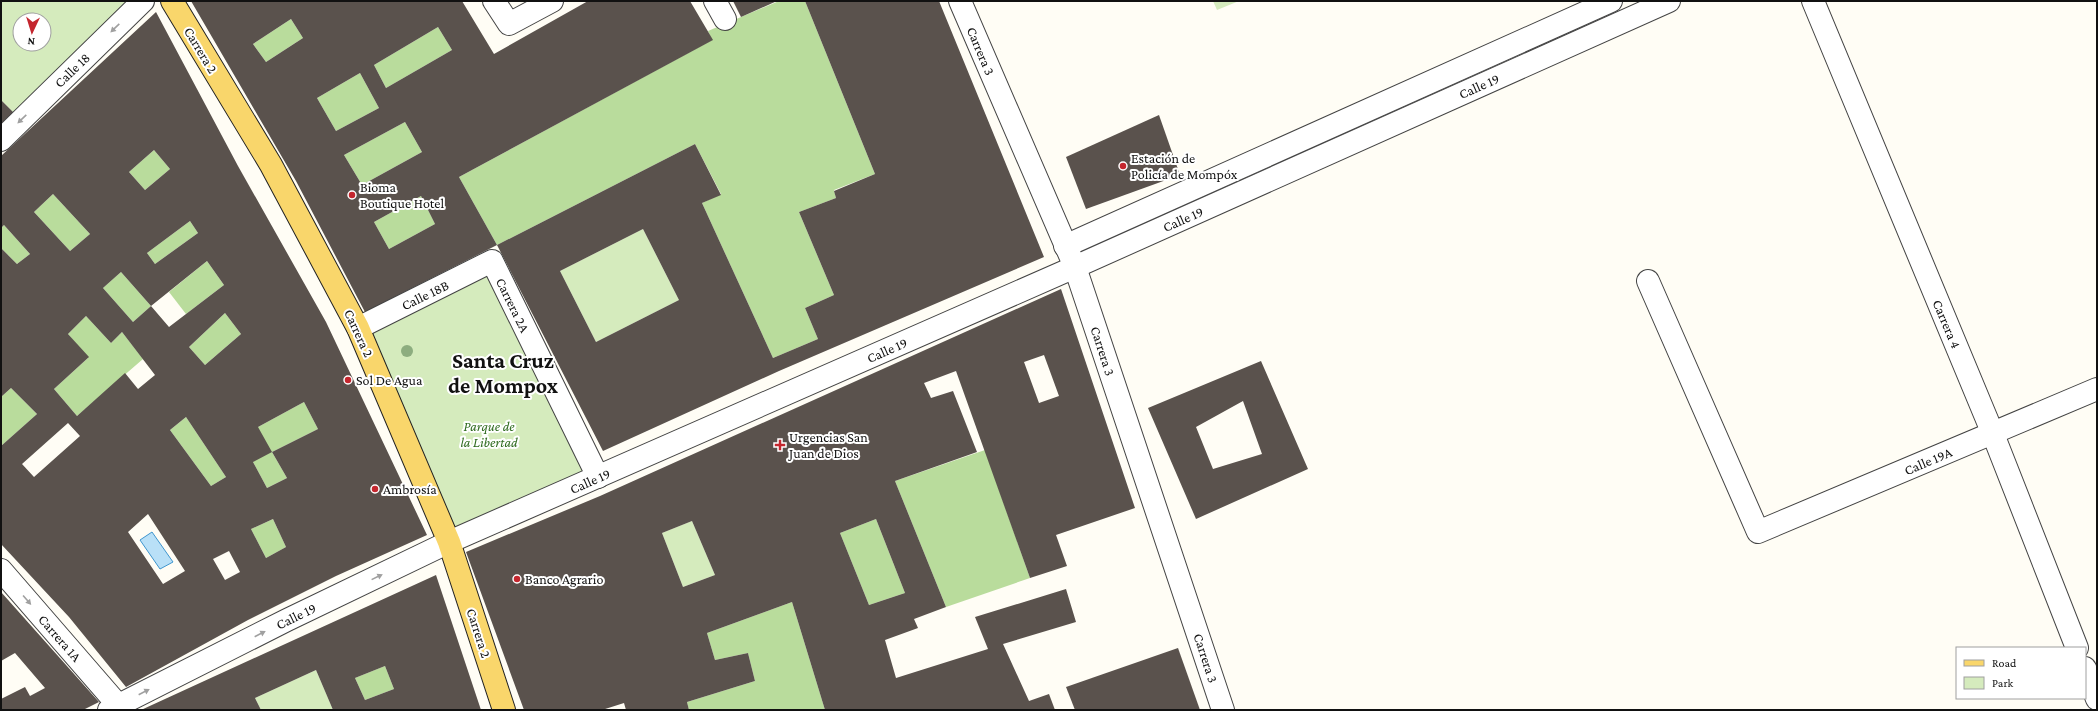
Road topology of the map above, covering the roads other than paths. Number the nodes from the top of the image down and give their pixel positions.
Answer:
1 (143, 1) edge
2 (172, 1) edge
3 (494, 1) edge
4 (552, 1) edge
5 (960, 1) edge
6 (1611, 1) edge
7 (1669, 1) edge
8 (1813, 1) edge
9 (1, 140) edge
10 (1065, 246) junction
11 (492, 261) joint
12 (1075, 267) junction
13 (1648, 281) dead end
14 (358, 328) junction
15 (2097, 389) edge
16 (1993, 434) junction
17 (598, 477) junction
18 (449, 542) junction
19 (1, 570) edge
20 (2077, 647) edge
21 (2086, 671) edge
22 (2097, 699) edge
23 (114, 707) edge
24 (504, 710) edge
25 (1223, 710) edge

1 -> 9 street, Calle 18
2 - 14 main road, Carrera 2
3 - 4 street
5 - 10 street, Carrera 3
6 - 10 street, Calle 19
7 - 12 street, Calle 19
8 - 16 street, Carrera 4
10 - 12 street, Carrera 3
11 - 14 street, Calle 18B
11 - 17 street, Carrera 2A
12 - 17 street, Calle 19
12 - 25 street, Carrera 3
13 - 16 street, Calle 19A
14 - 18 main road, Carrera 2
15 - 16 street, Calle 19A
16 - 20 street, Carrera 4
17 - 18 street, Calle 19
23 -> 18 street, Calle 19
18 - 24 main road, Carrera 2
19 -> 23 street, Carrera 1A
21 - 22 street

